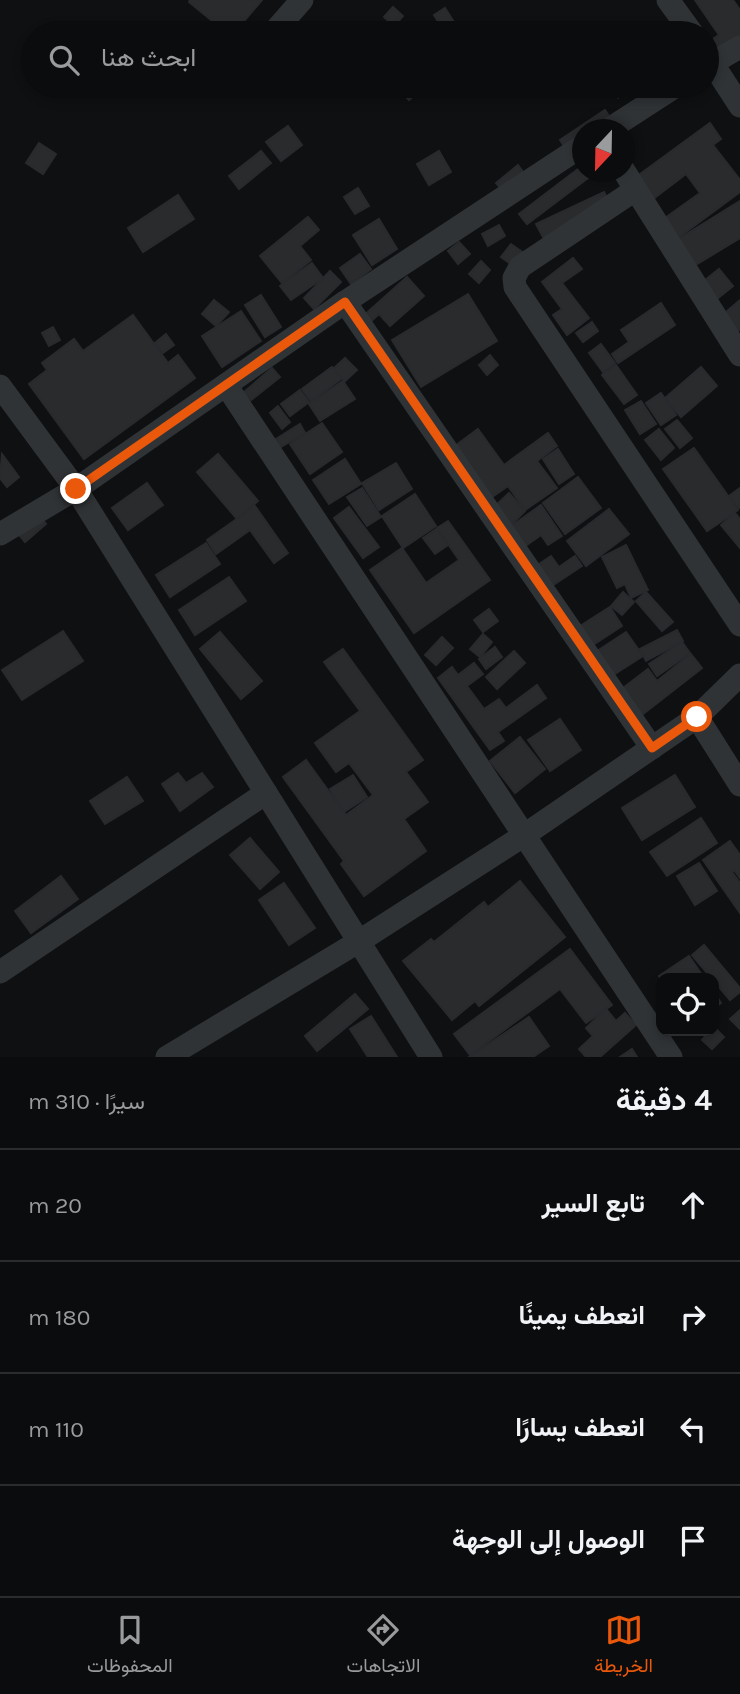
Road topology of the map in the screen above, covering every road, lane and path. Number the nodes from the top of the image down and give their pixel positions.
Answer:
1 (302, 0) edge
2 (668, 0) edge
3 (284, 21) edge
4 (683, 21) edge
5 (740, 47) edge
6 (719, 56) edge
7 (719, 76) edge
8 (657, 98) edge
9 (740, 106) edge
10 (625, 119) edge
11 (572, 153) edge
12 (629, 182) edge
13 (631, 182) edge
14 (345, 302) junction
15 (740, 355) edge
16 (226, 385) junction
17 (0, 386) edge
18 (76, 489) junction
19 (0, 534) edge
20 (740, 625) edge
21 (740, 675) edge
22 (697, 717) junction
23 (652, 748) junction
24 (740, 785) edge
25 (265, 793) junction
26 (523, 836) junction
27 (358, 942) junction
28 (0, 972) edge
29 (167, 1057) edge
30 (431, 1057) edge
31 (671, 1057) edge

1 - 3 street
2 - 4 street
5 - 6 street
7 - 9 street
8 - 10 street
11 - 14 street
12 - 20 street
13 - 15 street
14 - 16 street
14 - 23 street
16 - 18 street
16 - 26 street
17 - 18 street
18 - 19 street
18 - 25 street
21 - 22 street
22 - 23 street
22 - 24 street
23 - 26 street
25 - 27 street
25 - 28 street
26 - 27 street
26 - 31 street
27 - 29 street
27 - 30 street

